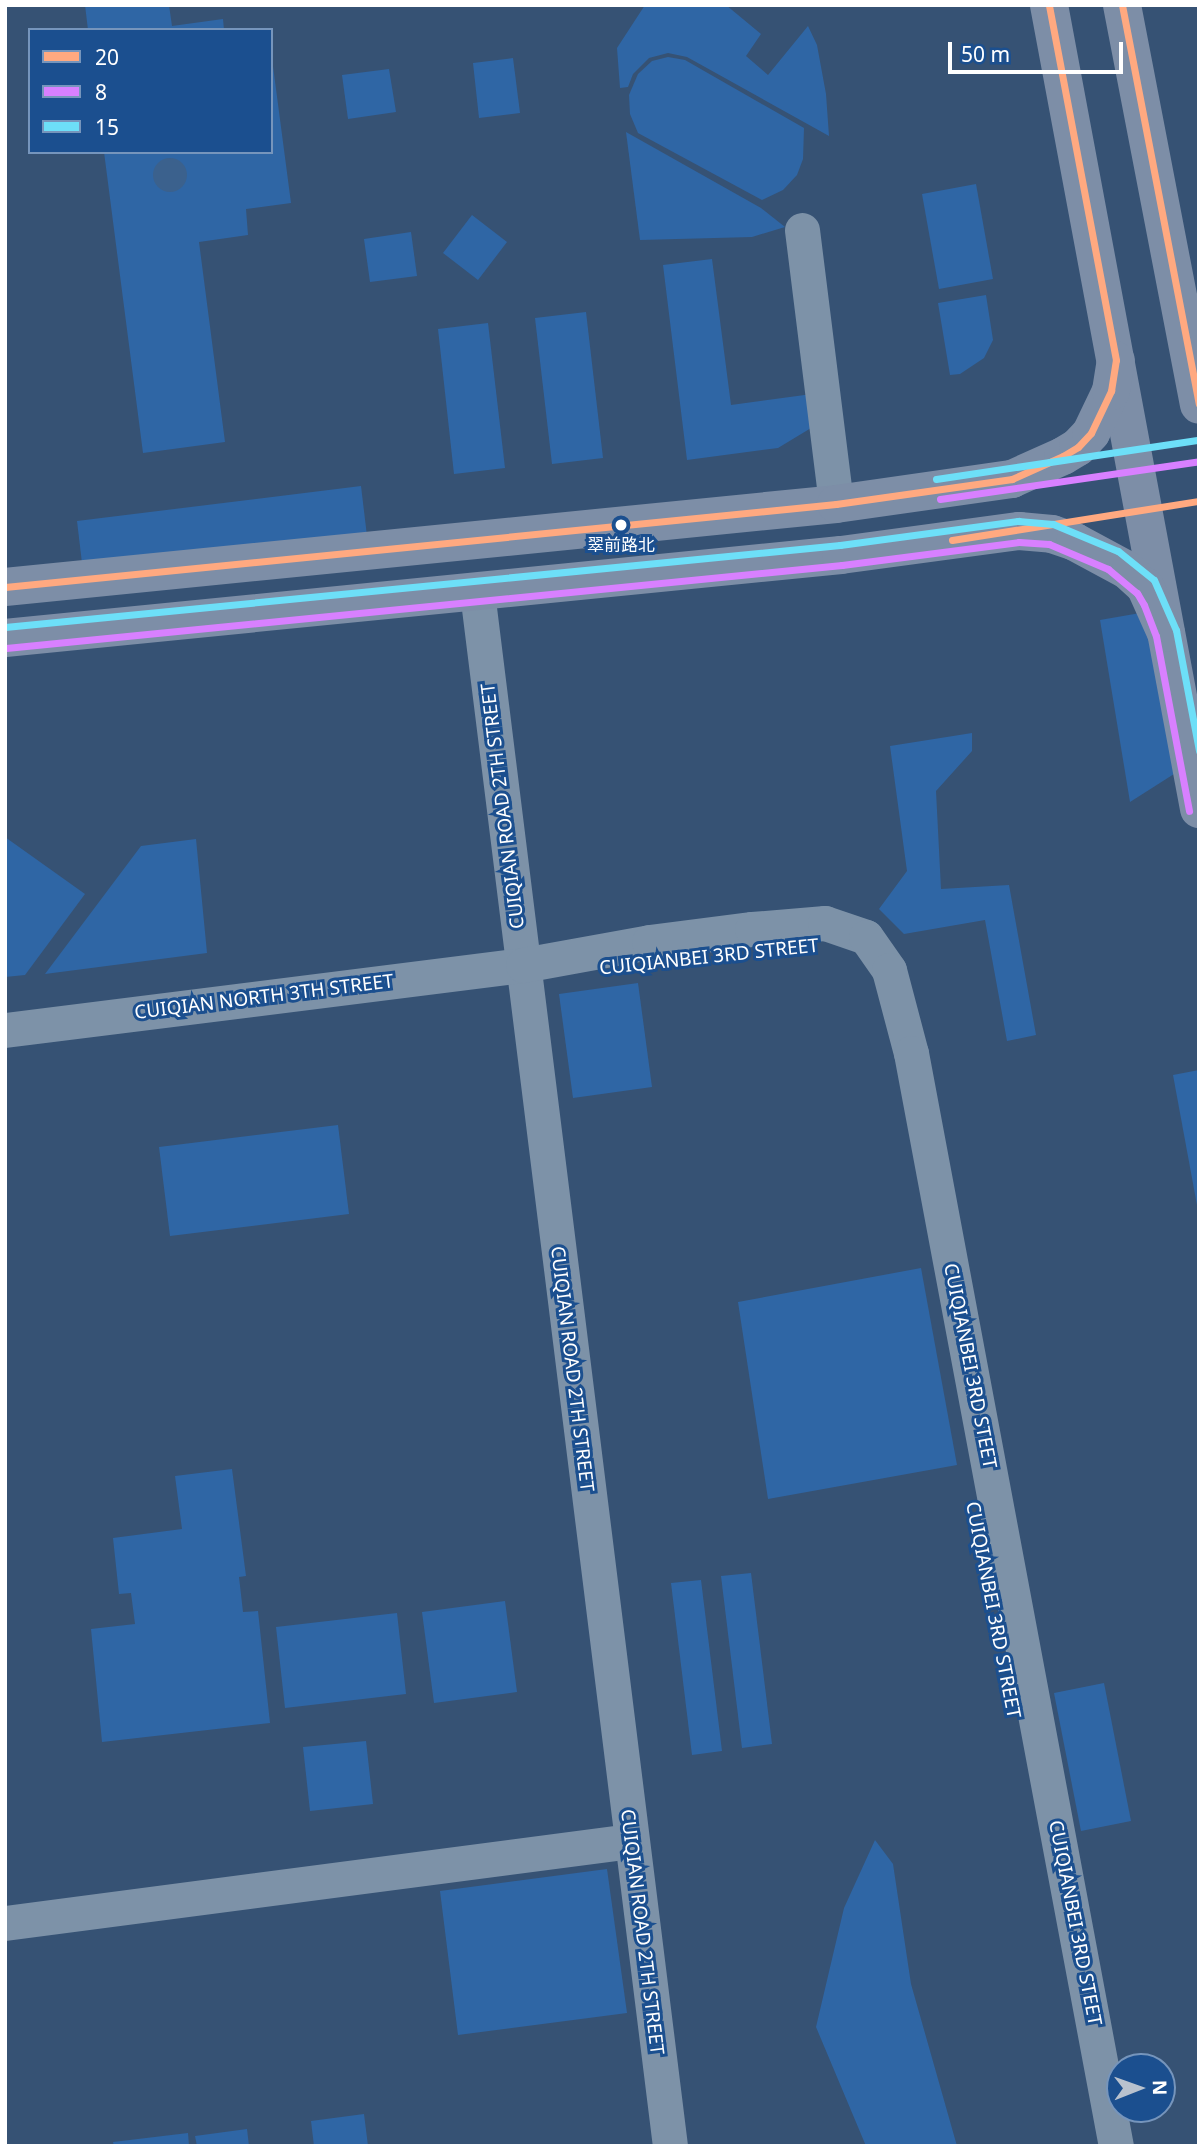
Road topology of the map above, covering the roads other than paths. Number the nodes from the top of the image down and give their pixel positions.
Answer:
1 (1049, 5) edge
2 (1122, 5) edge
3 (802, 230) dead end
4 (1116, 360) junction
5 (1194, 365) edge
6 (1199, 405) edge
7 (836, 504) junction
8 (5, 587) edge
9 (477, 592) junction
10 (1166, 633) junction
11 (5, 638) edge
12 (1199, 809) edge
13 (523, 965) junction
14 (5, 1030) edge
15 (630, 1841) junction
16 (5, 1923) edge
17 (670, 2146) edge
18 (1093, 2146) edge
19 (1116, 2146) edge

1 - 4 main road
2 - 5 main road
3 - 7 street
4 - 7 main road
4 - 10 main road
5 - 6 main road
7 - 8 main road
9 - 10 main road
9 - 11 main road
9 - 13 street, CUIQIAN ROAD 2TH STREET
10 - 12 main road
13 - 14 street, CUIQIAN NORTH 3TH STREET
13 - 15 street, CUIQIAN ROAD 2TH STREET
13 - 18 street, CUIQIANBEI 3RD STREET
13 - 19 street, CUIQIANBEI 3RD STEET
15 - 16 street
15 - 17 street, CUIQIAN ROAD 2TH STREET

